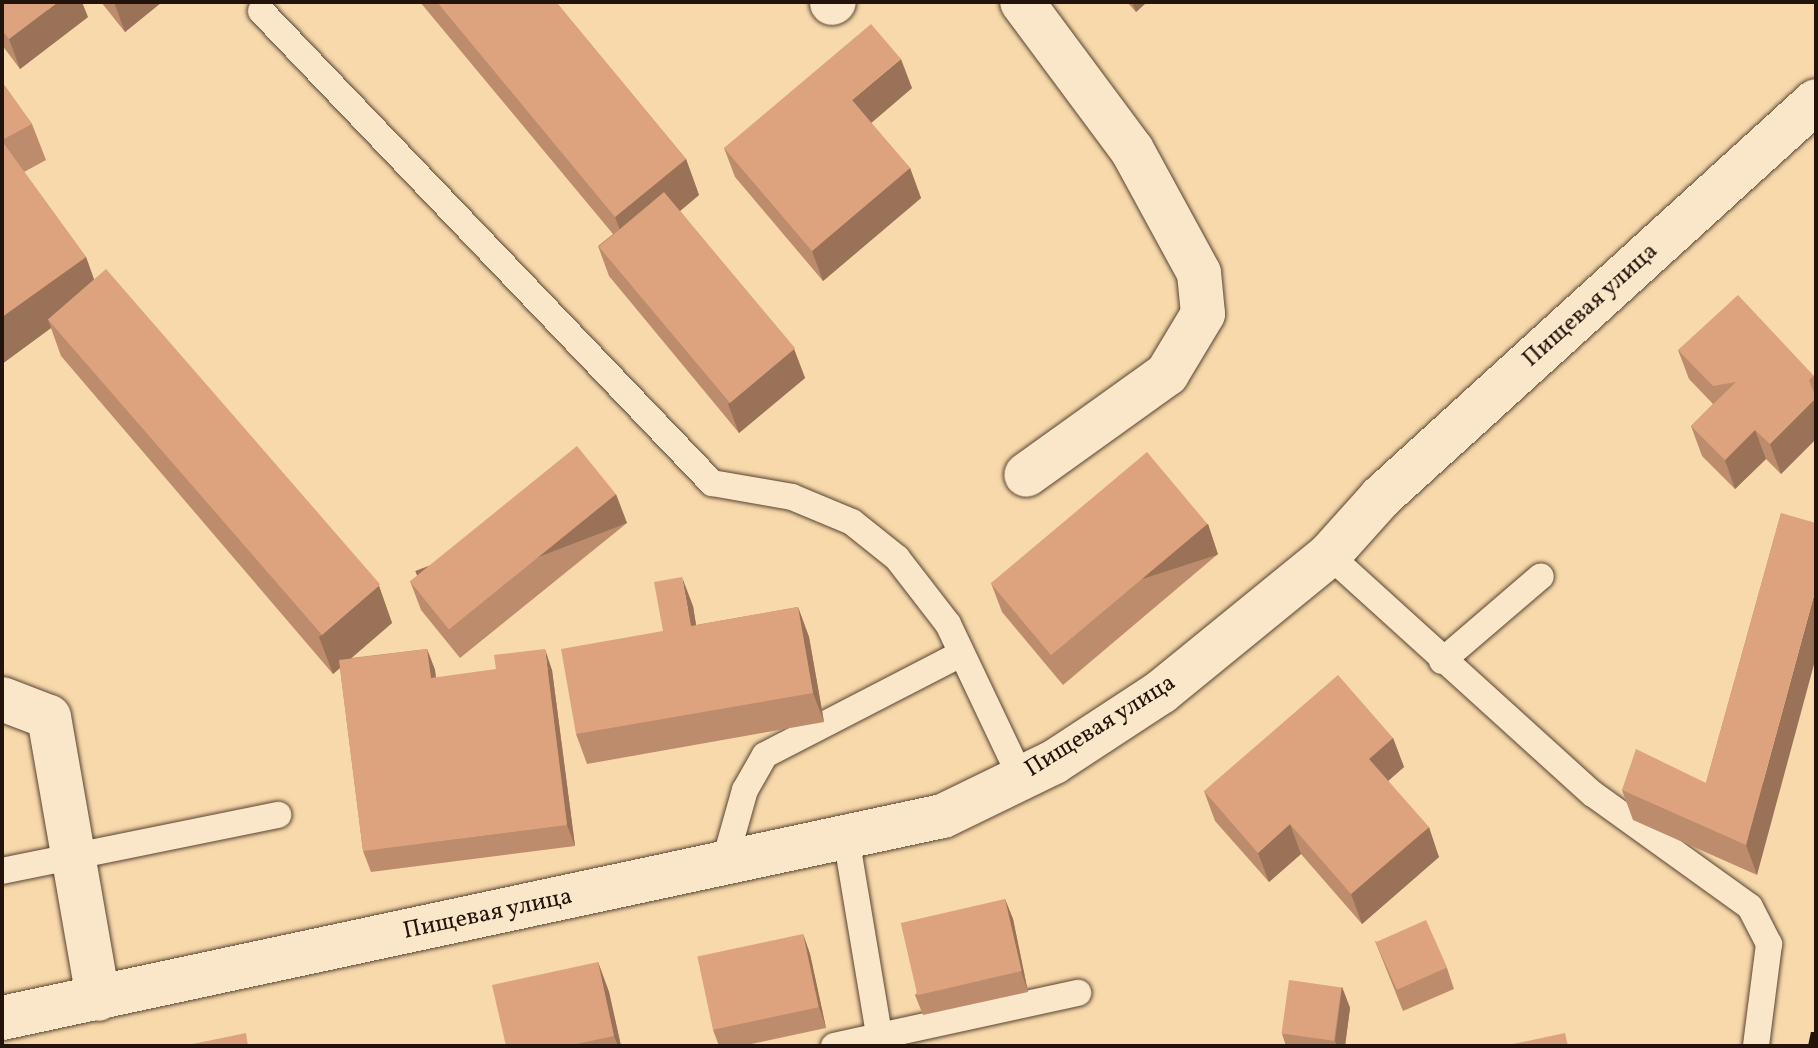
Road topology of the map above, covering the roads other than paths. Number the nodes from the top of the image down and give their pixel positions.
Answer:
1 (1022, 2) edge
2 (261, 11) dead end
3 (1816, 101) edge
4 (1026, 475) dead end
5 (1329, 555) junction
6 (1541, 576) dead end
7 (961, 654) junction
8 (1442, 661) junction
9 (2, 699) edge
10 (1021, 778) junction
11 (278, 815) dead end
12 (846, 837) junction
13 (73, 857) junction
14 (724, 864) junction
15 (2, 871) edge
16 (1078, 993) dead end
17 (98, 999) junction
18 (2, 1018) edge
19 (880, 1041) edge
20 (834, 1046) edge
21 (1756, 1046) edge

1 - 4 main road
2 - 7 lane
3 - 5 main road, Пищевая улица
5 - 8 lane
5 - 10 main road, Пищевая улица
6 - 8 lane
7 - 10 lane
7 - 14 lane
8 - 21 lane
9 - 13 main road
10 - 12 main road, Пищевая улица
11 - 13 lane
12 - 14 main road, Пищевая улица
12 - 19 lane
13 - 15 lane
13 - 17 main road
14 - 17 main road, Пищевая улица
16 - 19 lane
17 - 18 main road, Пищевая улица
19 - 20 lane

